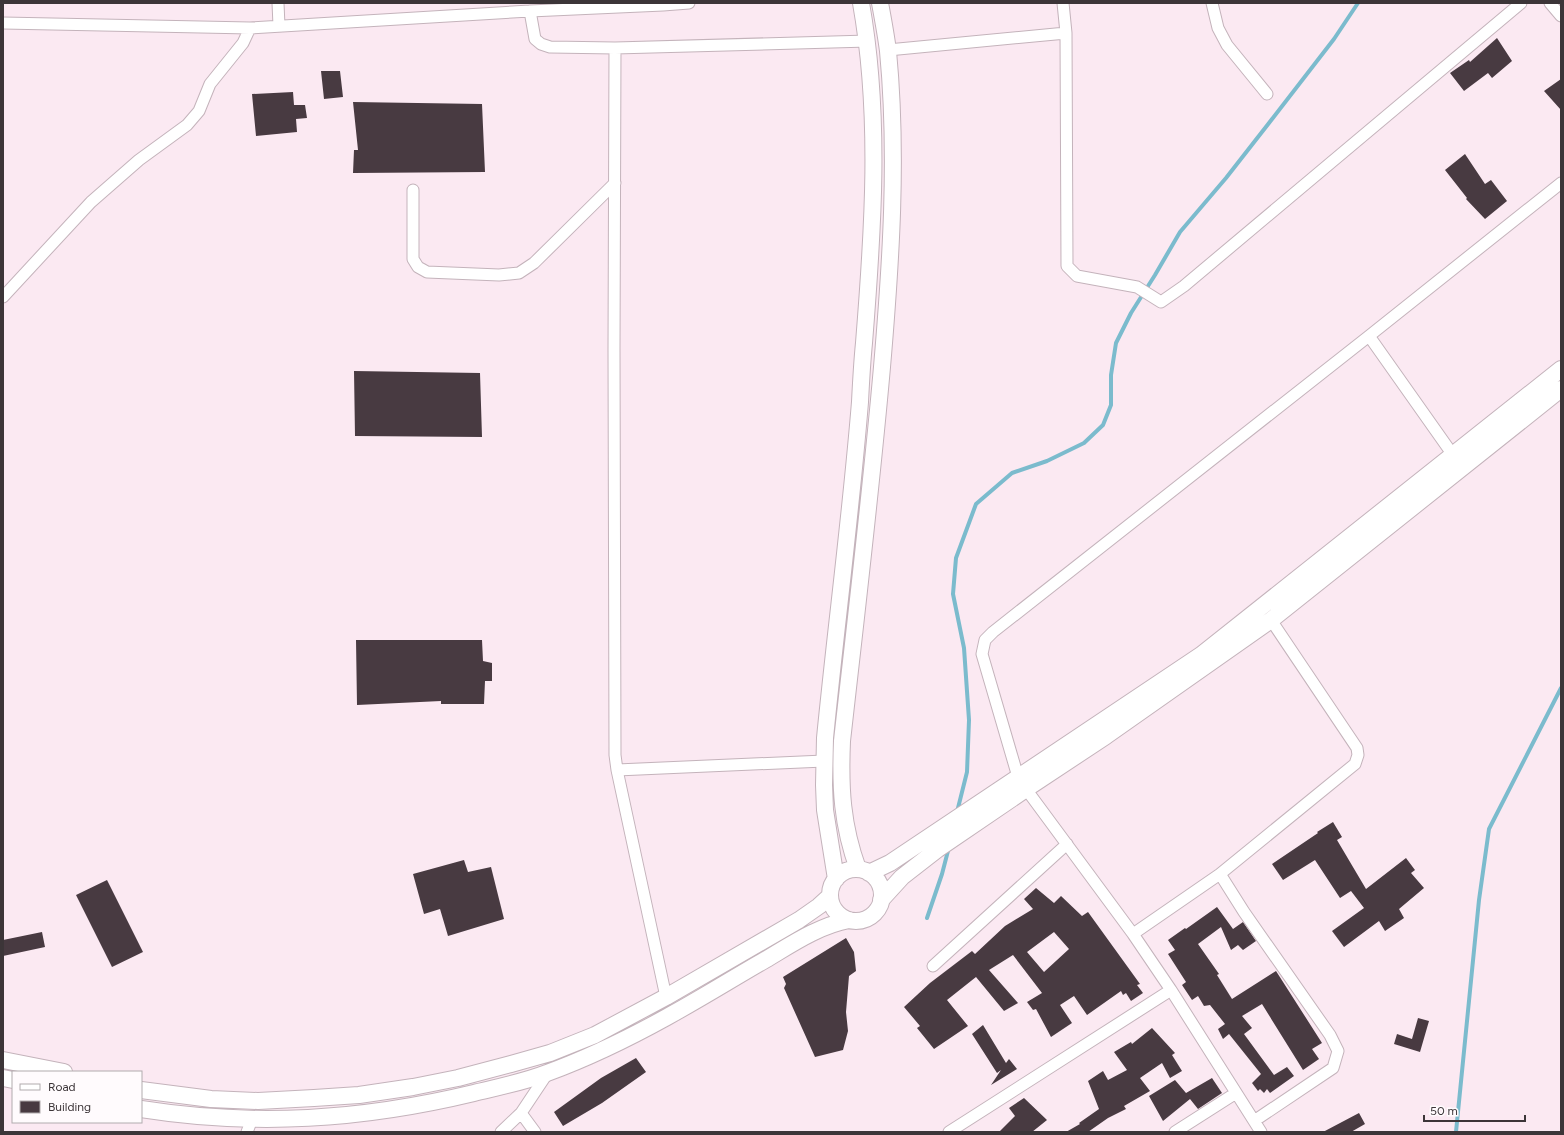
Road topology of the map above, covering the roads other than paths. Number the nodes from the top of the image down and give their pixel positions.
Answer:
1 (278, 3) edge
2 (689, 3) edge
3 (861, 3) edge
4 (880, 3) edge
5 (1063, 3) edge
6 (1212, 3) edge
7 (1521, 3) edge
8 (1550, 3) edge
9 (530, 11) junction
10 (1561, 16) edge
11 (3, 23) edge
12 (279, 26) junction
13 (250, 28) junction
14 (1066, 33) junction
15 (868, 40) junction
16 (615, 48) junction
17 (888, 50) junction
18 (1267, 94) dead end
19 (615, 183) junction
20 (1559, 188) edge
21 (413, 190) dead end
22 (3, 297) edge
23 (1369, 336) junction
24 (1561, 369) edge
25 (1561, 389) edge
26 (1453, 454) junction
27 (1271, 620) junction
28 (824, 761) junction
29 (616, 770) junction
30 (1022, 783) junction
31 (1067, 844) junction
32 (864, 871) junction
33 (1220, 874) junction
34 (836, 879) junction
35 (830, 896) junction
36 (881, 900) junction
37 (849, 920) junction
38 (1133, 934) junction
39 (933, 966) dead end
40 (1171, 990) junction
41 (666, 996) junction
42 (3, 1060) edge
43 (59, 1071) edge
44 (546, 1074) junction
45 (142, 1090) edge
46 (1236, 1094) junction
47 (142, 1109) edge
48 (521, 1113) junction
49 (1254, 1121) junction
50 (250, 1126) edge
51 (501, 1132) edge
52 (535, 1132) edge
53 (950, 1132) edge
54 (1175, 1132) edge
55 (1261, 1132) edge

1 - 12 street
2 - 9 street
3 - 15 main road
4 - 17 main road
5 - 14 street
6 - 18 street
7 - 14 street
8 - 10 street
9 - 12 street
9 - 16 street
11 - 13 street
12 - 13 street
13 - 22 street
14 - 17 street
15 - 16 street
15 - 28 main road
16 - 19 street
17 - 32 main road
19 - 21 street
19 - 29 street
20 - 23 street
23 - 26 street
23 - 30 street
24 - 26 main road
25 - 27 main road
26 - 30 main road
27 - 30 main road
27 - 33 street
28 - 29 street
28 - 34 main road
29 - 41 street
30 - 31 street
30 - 32 main road
30 - 36 main road
31 - 38 street
31 - 39 street
32 - 34 main road
32 - 36 main road
33 - 38 street
33 - 49 street
34 - 35 main road
35 - 37 main road
35 - 41 main road
36 - 37 main road
37 - 44 main road
38 - 40 street
40 - 46 street
40 - 53 street
41 - 45 main road
42 - 43 main road
44 - 48 street
44 - 50 main road
46 - 49 street
46 - 54 street
47 - 50 main road
48 - 51 street
48 - 52 street
49 - 55 street

